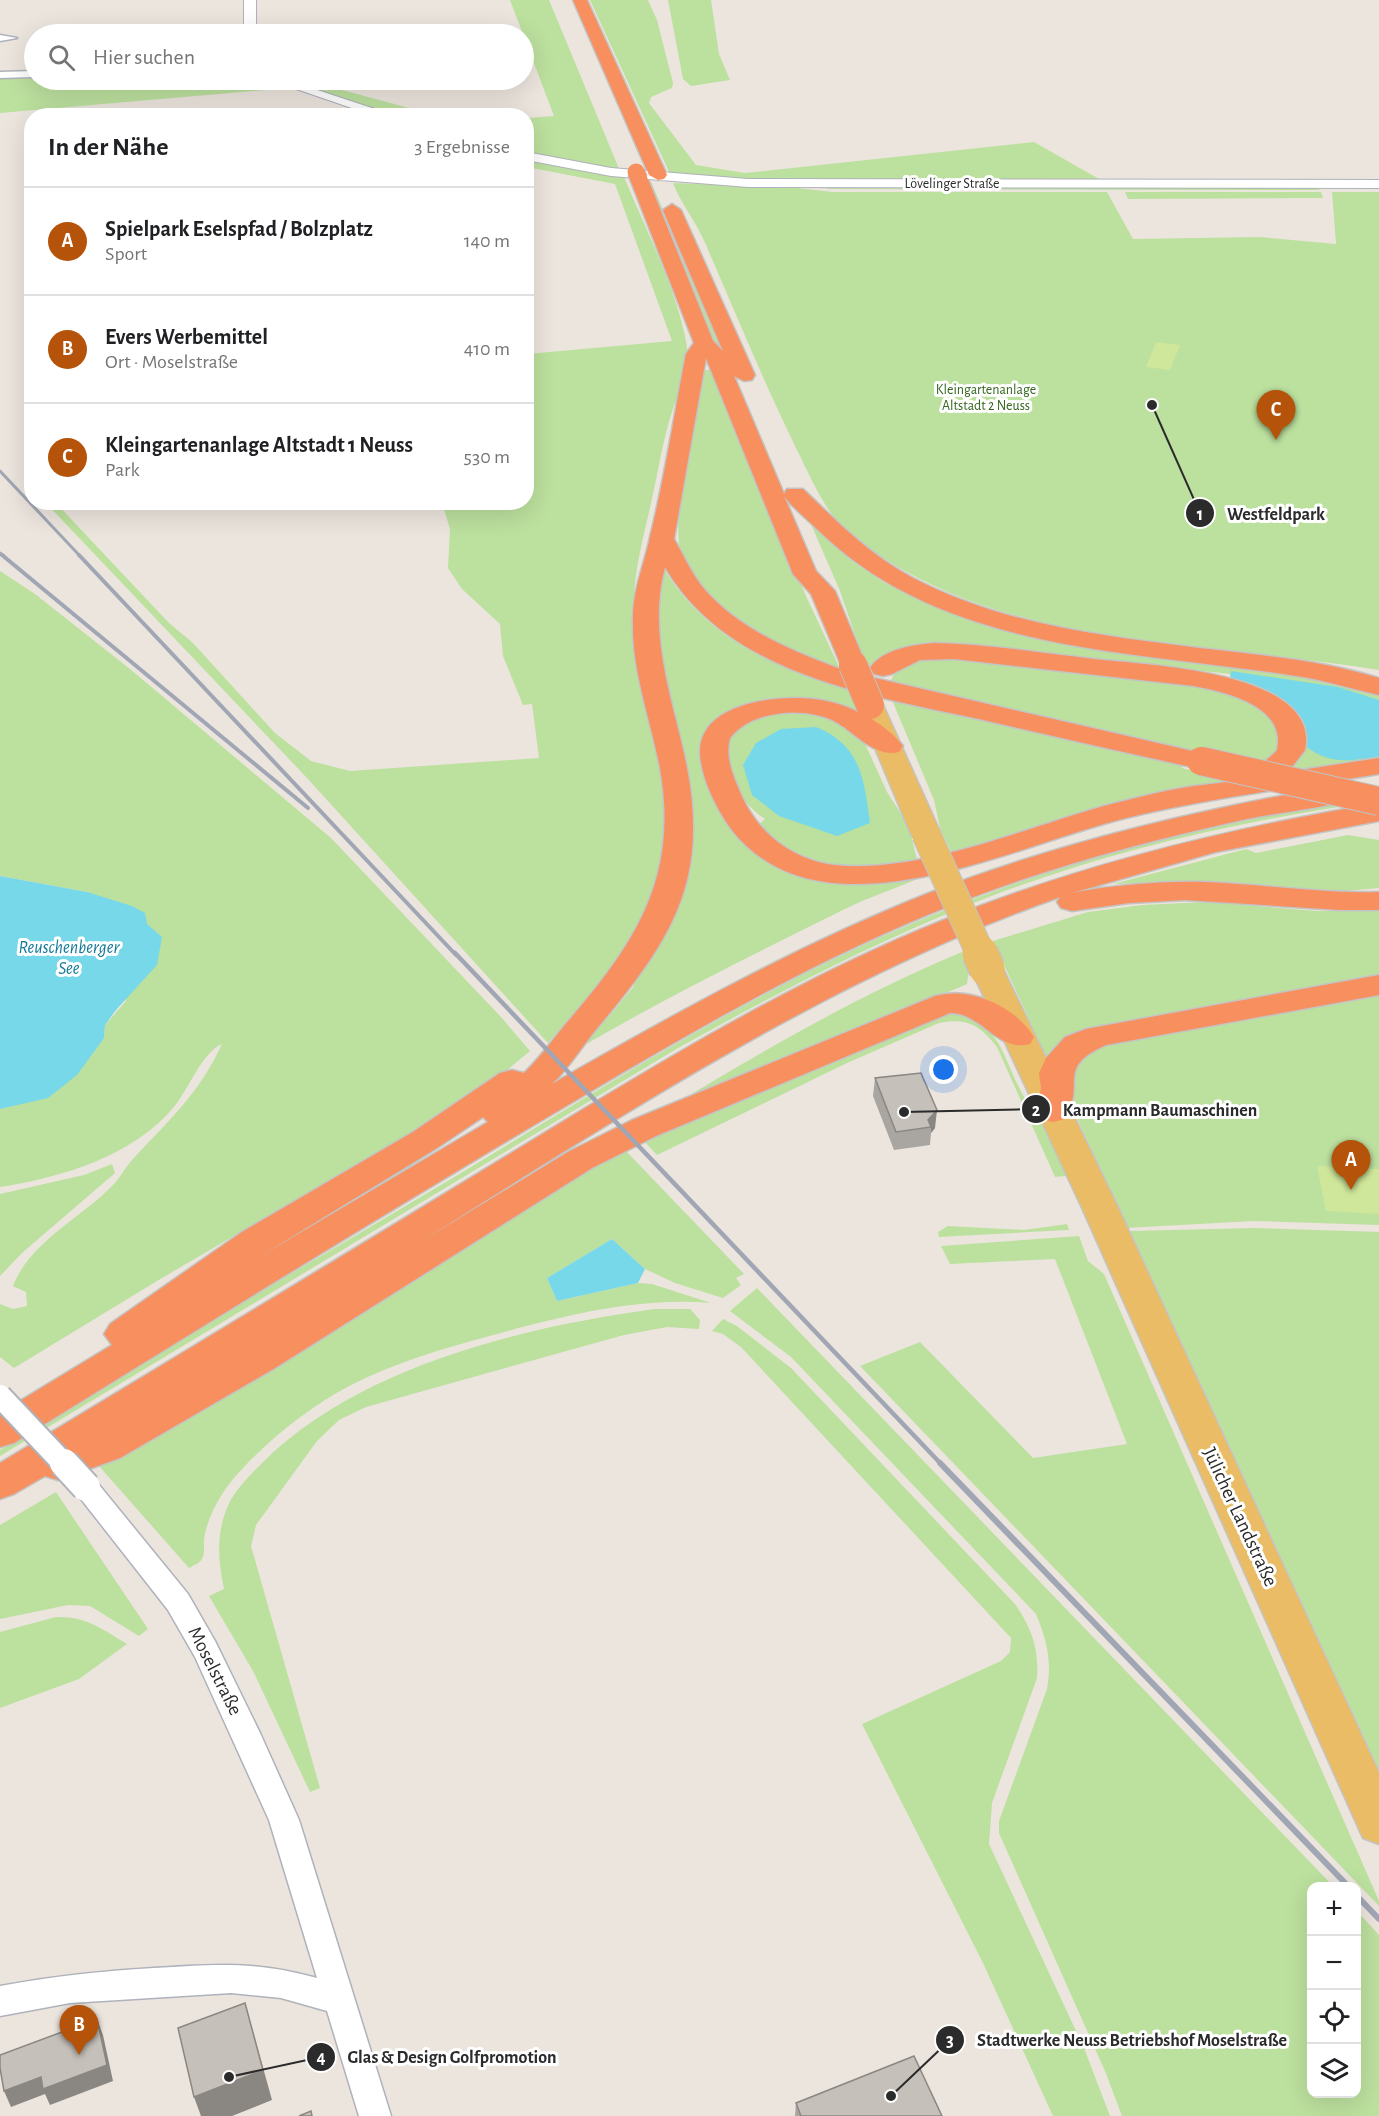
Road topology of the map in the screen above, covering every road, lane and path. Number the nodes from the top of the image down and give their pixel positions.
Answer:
1 (250, 0) edge
2 (563, 0) edge
3 (580, 0) edge
4 (250, 24) edge
5 (0, 38) edge
6 (12, 38) dead end
7 (589, 62) dead end
8 (24, 74) edge
9 (0, 75) edge
10 (308, 90) edge
11 (365, 108) edge
12 (627, 153) dead end
13 (534, 158) edge
14 (1379, 184) edge
15 (704, 343) junction
16 (795, 494) junction
17 (662, 539) junction
18 (822, 591) junction
19 (1291, 667) junction
20 (1379, 677) edge
21 (1379, 687) edge
22 (879, 725) junction
23 (1379, 766) edge
24 (1246, 784) junction
25 (1379, 787) edge
26 (1379, 801) edge
27 (1379, 812) edge
28 (988, 850) junction
29 (1379, 901) edge
30 (829, 948) junction
31 (1379, 985) edge
32 (577, 1031) junction
33 (1018, 1037) junction
34 (1053, 1111) junction
35 (386, 1197) junction
36 (344, 1273) junction
37 (0, 1395) edge
38 (0, 1412) edge
39 (0, 1432) edge
40 (0, 1484) edge
41 (1379, 1823) edge
42 (340, 1999) junction
43 (0, 2001) edge
44 (375, 2116) edge

1 - 4 street
2 - 7 highway
3 - 16 highway
5 - 6 street
8 - 9 street
10 - 11 street
12 - 15 highway
13 - 14 street, Lövelinger Straße
15 - 17 highway
15 - 18 highway
16 - 18 highway
16 - 19 highway
17 - 26 highway, bridge
17 - 32 highway
18 - 22 highway, bridge
19 - 20 highway
19 - 21 highway
22 - 24 highway
22 - 28 highway
22 - 33 main road, Jülicher Landstraße, bridge
23 - 24 highway
24 - 28 highway
25 - 30 highway
27 - 36 highway
28 - 30 highway
29 - 36 highway
30 - 35 highway
31 - 34 highway
32 - 35 highway
32 - 38 highway
33 - 34 main road, Jülicher Landstraße
33 - 40 highway
34 - 41 main road, Jülicher Landstraße
35 - 39 highway
36 - 40 highway
37 - 42 street, Moselstraße, bridge
42 - 43 street
42 - 44 street, Moselstraße

